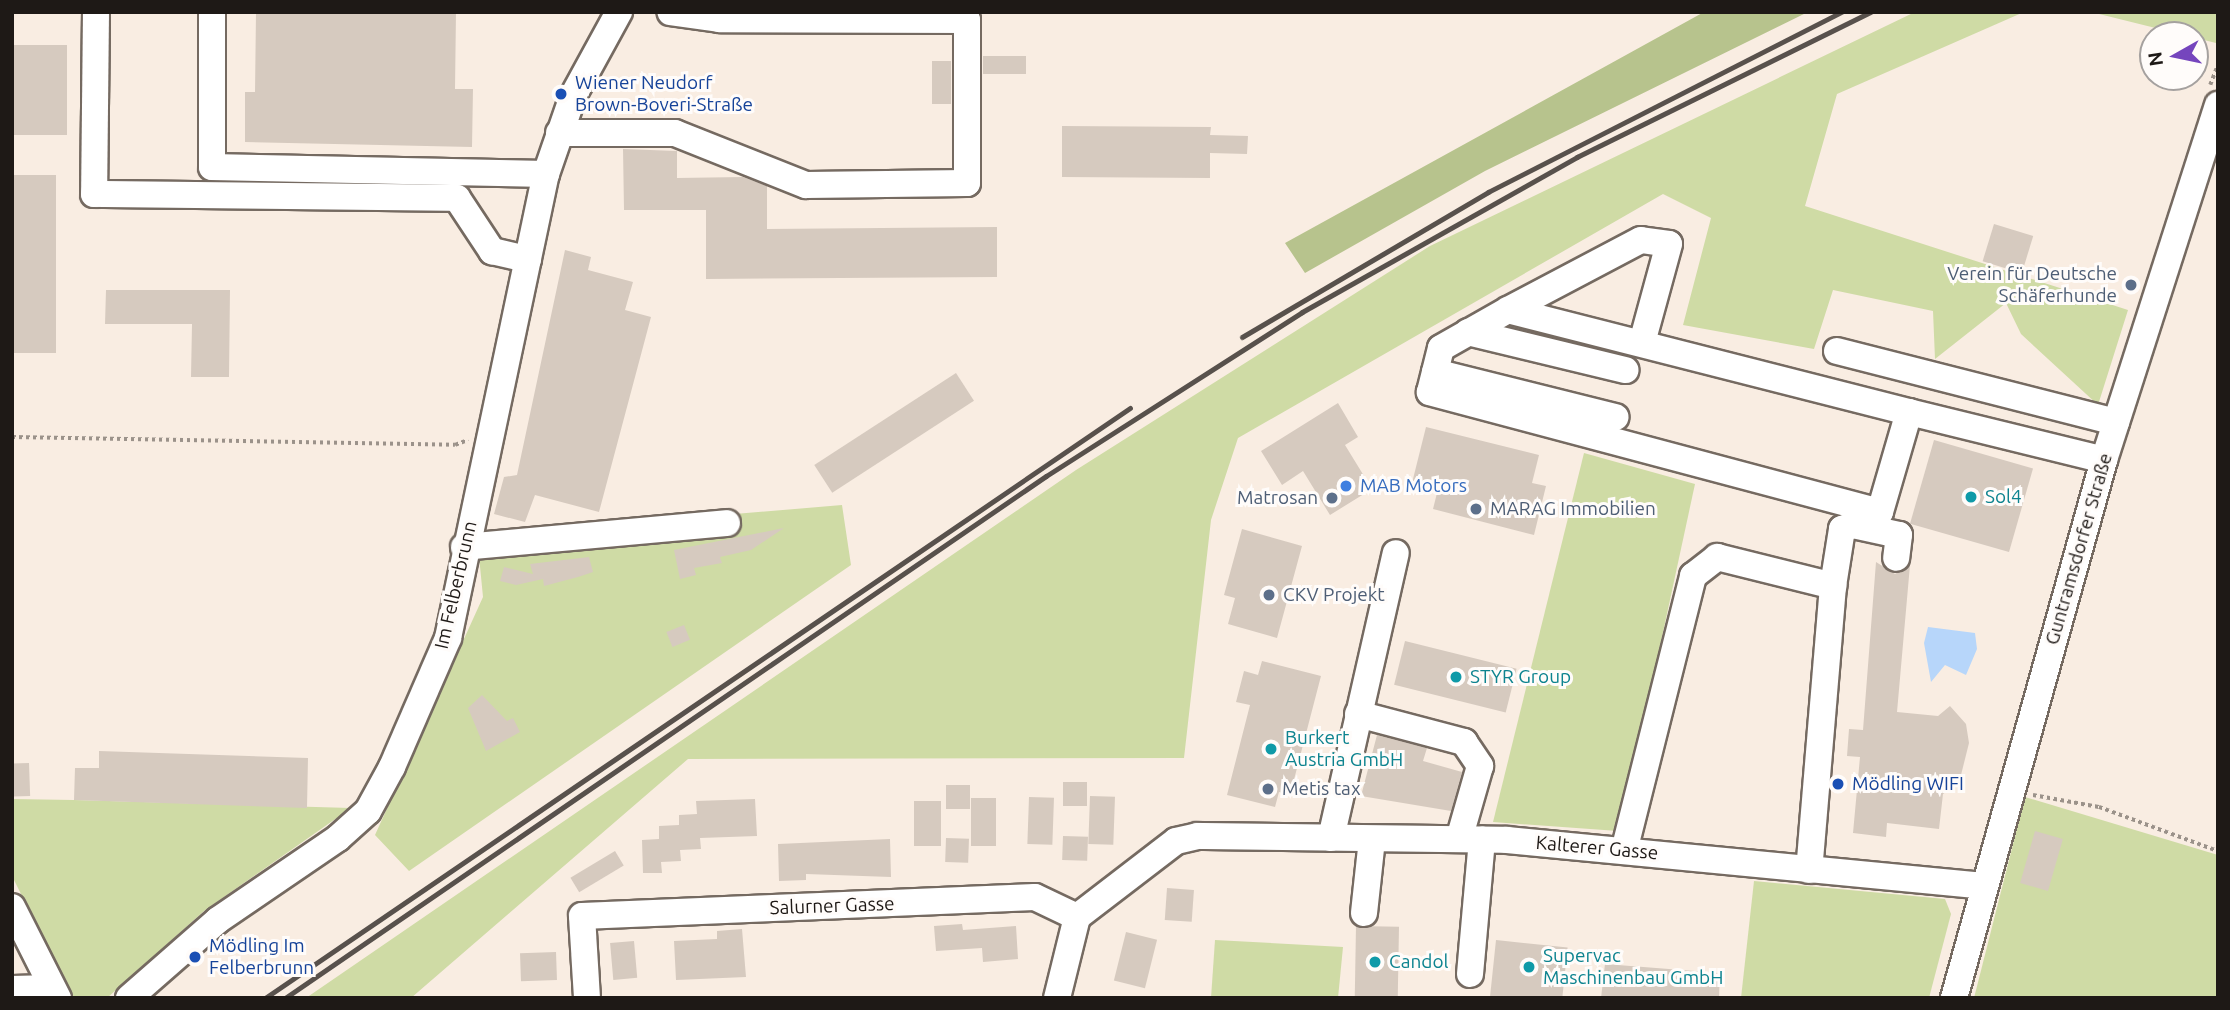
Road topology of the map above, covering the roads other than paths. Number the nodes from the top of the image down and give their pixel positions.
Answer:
1 (96, 12) edge
2 (212, 12) edge
3 (619, 12) edge
4 (670, 12) edge
5 (2218, 105) edge
6 (559, 133) junction
7 (546, 174) junction
8 (528, 259) junction
9 (1508, 310) junction
10 (1468, 332) junction
11 (1642, 343) junction
12 (1837, 351) dead end
13 (1625, 370) dead end
14 (1435, 372) junction
15 (1909, 412) junction
16 (1615, 417) dead end
17 (2116, 422) junction
18 (2104, 460) junction
19 (727, 523) dead end
20 (464, 547) junction
21 (1396, 553) dead end
22 (1895, 558) dead end
23 (1833, 586) junction
24 (1358, 714) junction
25 (1331, 838) junction
26 (1372, 839) junction
27 (1471, 840) junction
28 (1624, 851) junction
29 (1809, 870) junction
30 (1984, 886) junction
31 (12, 907) edge
32 (1364, 914) dead end
33 (1077, 917) junction
34 (1470, 974) dead end
35 (12, 989) edge
36 (55, 993) edge
37 (129, 998) edge
38 (587, 998) edge
39 (1057, 998) edge
40 (1954, 998) edge

1 - 8 street
2 - 7 street
3 - 6 street, Im Felberbrunn
4 - 6 street
5 - 17 street, Guntramsdorfer Straße
6 - 7 street, Im Felberbrunn
7 - 8 street, Im Felberbrunn
8 - 20 street, Im Felberbrunn
9 - 10 street
9 - 11 street
9 - 11 street
10 - 13 street
10 - 14 street
11 - 15 street
12 - 17 street
14 - 15 street
14 - 16 street
15 - 18 street
17 - 18 street, Guntramsdorfer Straße
18 - 30 street, Guntramsdorfer Straße
19 - 20 street
20 - 37 street, Im Felberbrunn
21 - 24 street
22 - 23 street
23 - 28 street
23 - 29 street
24 - 25 street
24 - 27 street
25 - 26 street, Kalterer Gasse
25 - 33 street, Kalterer Gasse
26 - 27 street, Kalterer Gasse
26 - 32 street
27 - 28 street, Kalterer Gasse
27 - 34 street
28 - 29 street, Kalterer Gasse
29 - 30 street, Kalterer Gasse
30 - 40 street, Guntramsdorfer Straße
31 - 36 street
33 - 38 street, Salurner Gasse
33 - 39 street
35 - 36 street

